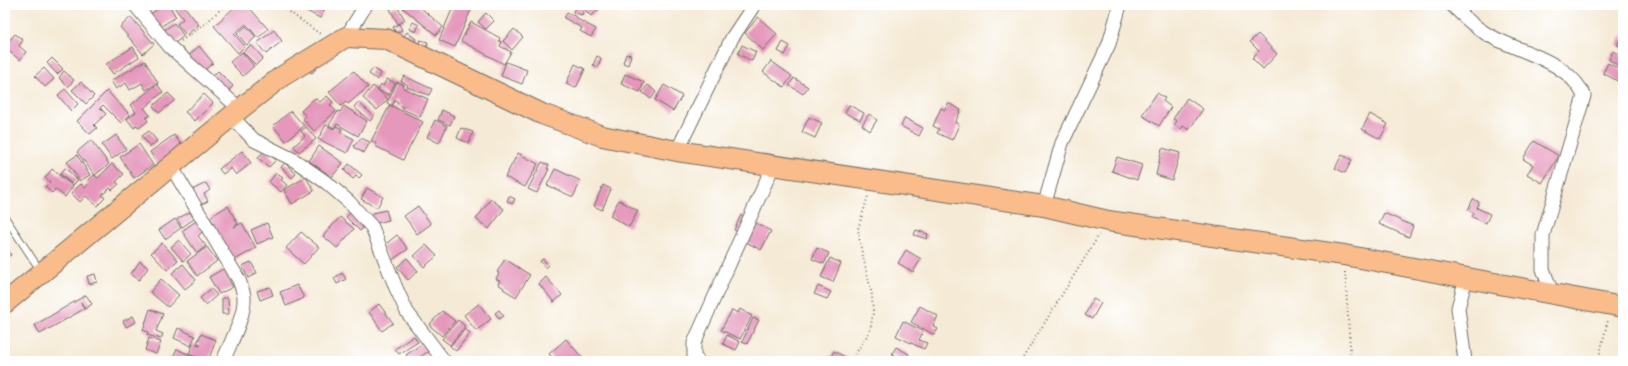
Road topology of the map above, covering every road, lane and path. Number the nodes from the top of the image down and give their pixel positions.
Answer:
1 (135, 5) edge
2 (225, 5) edge
3 (280, 5) edge
4 (366, 5) edge
5 (754, 5) edge
6 (1120, 5) edge
7 (1452, 5) edge
8 (340, 40) junction
9 (170, 47) junction
10 (235, 112) junction
11 (677, 151) junction
12 (171, 166) junction
13 (773, 166) junction
14 (872, 180) junction
15 (1044, 206) junction
16 (5, 217) edge
17 (1108, 221) junction
18 (1344, 255) junction
19 (40, 272) junction
20 (1466, 278) junction
21 (1552, 293) junction
22 (5, 303) edge
23 (1618, 306) edge
24 (224, 361) edge
25 (444, 361) edge
26 (698, 361) edge
27 (851, 361) edge
28 (1021, 361) edge
29 (1351, 361) edge
30 (1465, 361) edge
31 (1598, 361) edge

1 - 9 street
2 - 9 path
3 - 8 path
4 - 8 street
5 - 11 street
6 - 15 street
7 - 21 street
8 - 10 main road
8 - 11 main road
9 - 10 street
10 - 12 main road
10 - 25 street
11 - 13 main road
12 - 19 main road
12 - 24 street
13 - 14 main road
13 - 26 street
14 - 15 main road
14 - 27 path
15 - 17 main road
16 - 19 lane
17 - 18 main road
17 - 28 path
18 - 20 main road
18 - 29 path
19 - 22 main road
20 - 21 main road
20 - 30 street
21 - 23 main road
23 - 31 path

